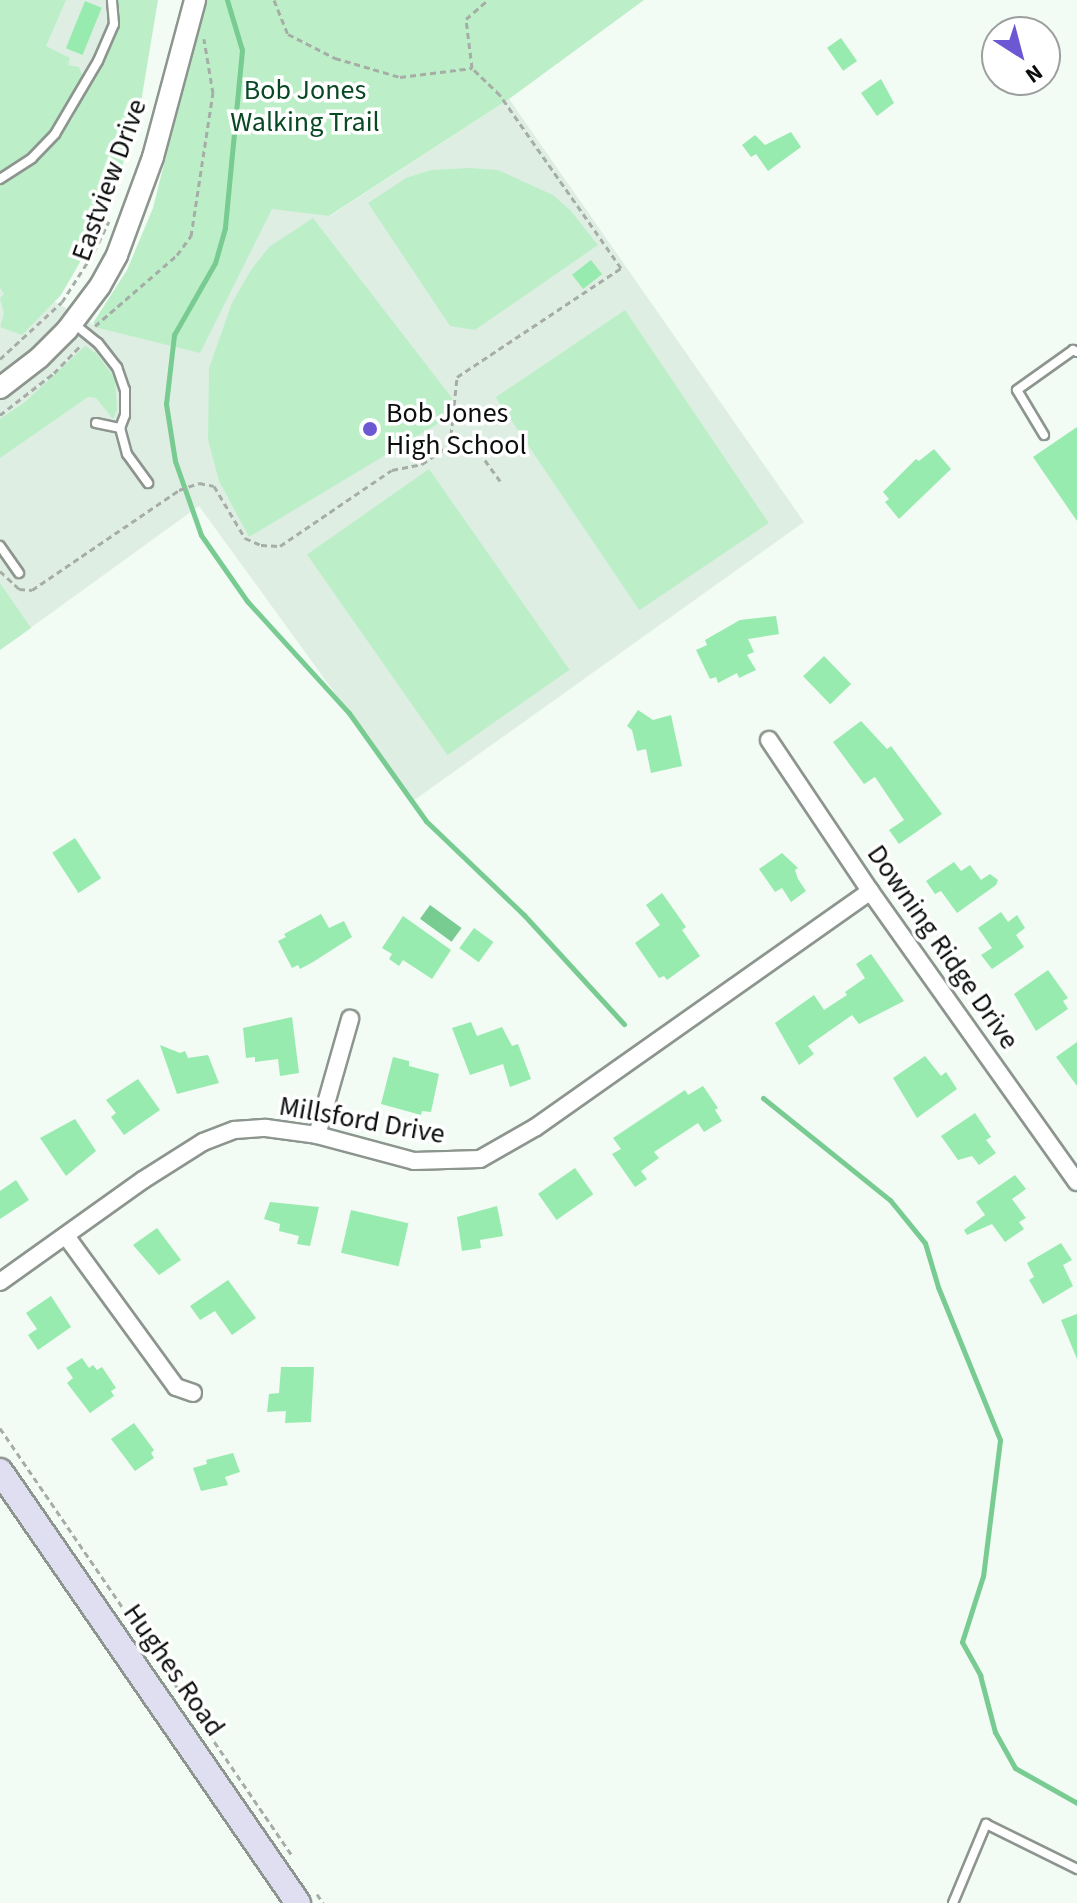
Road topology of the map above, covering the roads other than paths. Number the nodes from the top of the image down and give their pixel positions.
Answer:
1 (112, 0) edge
2 (195, 0) edge
3 (0, 179) edge
4 (80, 328) junction
5 (1077, 352) edge
6 (0, 388) edge
7 (96, 423) dead end
8 (120, 428) junction
9 (1044, 435) dead end
10 (148, 483) dead end
11 (0, 546) edge
12 (19, 573) dead end
13 (769, 740) dead end
14 (870, 891) junction
15 (350, 1019) dead end
16 (317, 1135) junction
17 (1077, 1182) edge
18 (66, 1236) junction
19 (0, 1282) edge
20 (193, 1393) dead end
21 (0, 1471) edge
22 (1077, 1869) edge
23 (307, 1897) edge
24 (953, 1903) edge

1 - 3 lane
2 - 4 street, Eastview Drive
4 - 6 street, Eastview Drive
4 - 8 lane
5 - 9 lane
7 - 8 lane
8 - 10 lane
11 - 12 lane
13 - 14 street, Downing Ridge Drive
14 - 16 street, Millsford Drive
14 - 17 street, Downing Ridge Drive
15 - 16 street
16 - 18 street, Millsford Drive
18 - 19 street, Millsford Drive
18 - 20 street
21 - 23 main road, Hughes Road
22 - 24 lane

